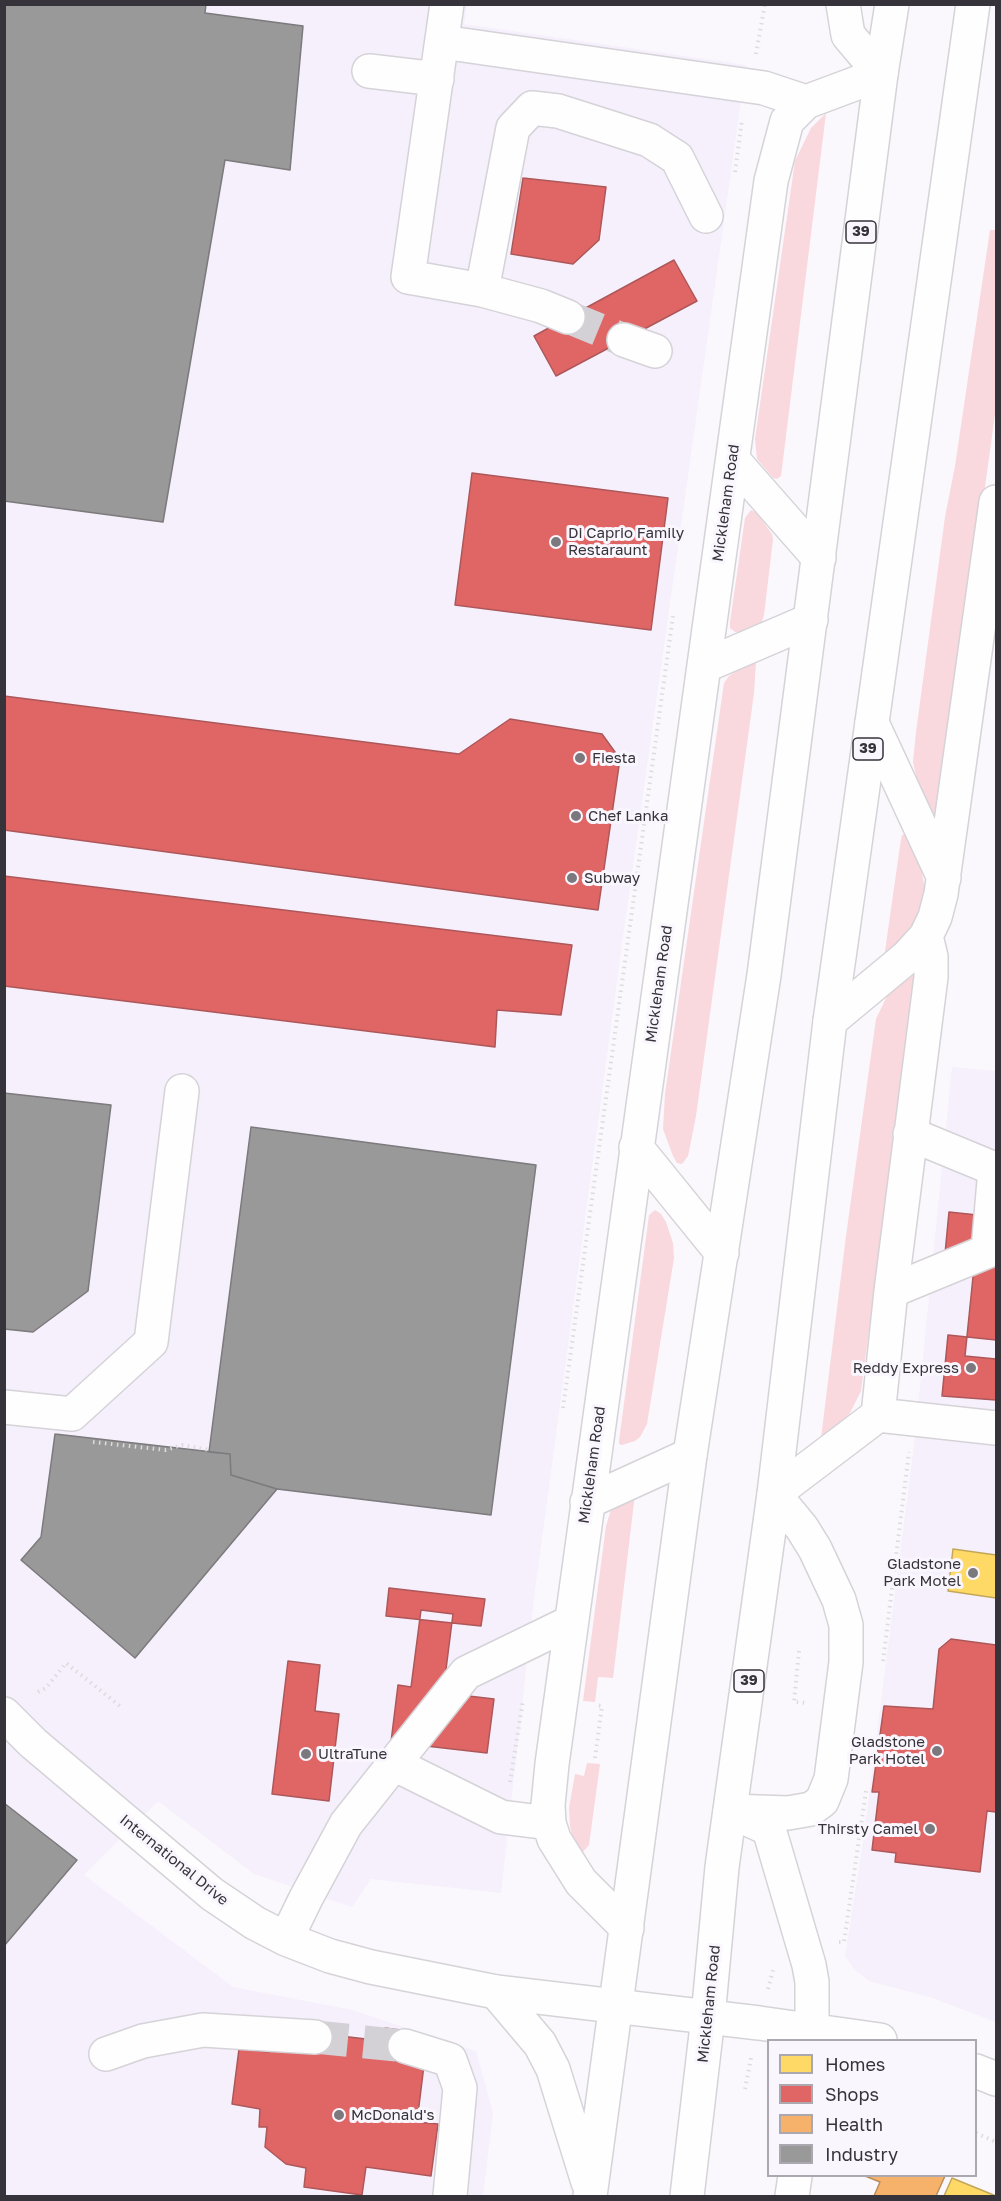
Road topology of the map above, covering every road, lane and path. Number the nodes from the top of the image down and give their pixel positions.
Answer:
1 (447, 4) edge
2 (843, 4) edge
3 (892, 4) edge
4 (972, 4) edge
5 (442, 42) junction
6 (369, 71) dead end
7 (881, 74) junction
8 (437, 79) junction
9 (806, 102) junction
10 (705, 216) dead end
11 (482, 290) junction
12 (568, 317) tunnel mouth
13 (624, 340) tunnel mouth
14 (655, 351) dead end
15 (733, 460) junction
16 (996, 502) edge
17 (819, 558) junction
18 (811, 620) junction
19 (704, 666) junction
20 (872, 723) junction
21 (944, 878) junction
22 (926, 936) junction
23 (830, 1021) junction
24 (182, 1090) dead end
25 (910, 1134) junction
26 (636, 1147) junction
27 (994, 1214) edge
28 (722, 1253) junction
29 (891, 1291) junction
30 (4, 1407) edge
31 (878, 1415) junction
32 (996, 1428) edge
33 (85, 1441) dead end
34 (210, 1449) dead end
35 (690, 1455) junction
36 (774, 1494) junction
37 (587, 1502) junction
38 (571, 1622) junction
39 (38, 1692) dead end
40 (120, 1706) dead end
41 (4, 1714) edge
42 (394, 1764) junction
43 (730, 1811) junction
44 (549, 1823) junction
45 (627, 1929) junction
46 (286, 1939) junction
47 (496, 1992) junction
48 (617, 2007) junction
49 (708, 2017) junction
50 (813, 2035) edge
51 (315, 2037) tunnel mouth
52 (867, 2039) edge
53 (405, 2046) tunnel mouth
54 (106, 2054) dead end
55 (977, 2072) edge
56 (996, 2079) edge
57 (977, 2134) edge
58 (996, 2142) edge
59 (795, 2177) edge
60 (590, 2193) edge
61 (450, 2196) edge
62 (687, 2196) edge
63 (792, 2196) edge

1 - 5 street
2 - 7 street
3 - 7 street, 39
4 - 20 street, Mickleham Road / 39
5 - 8 street
5 - 9 street
6 - 8 street
7 - 9 street, Mickleham Road
7 - 17 street, 39
8 - 11 street
9 - 15 street, Mickleham Road
10 - 11 street
11 - 12 street
13 - 14 street
15 - 17 street
15 - 19 street, Mickleham Road
16 - 21 street
17 - 18 street, 39
18 - 19 street
18 - 28 street, 39
19 - 26 street, Mickleham Road
20 - 21 street
20 - 23 street, Mickleham Road / 39
21 - 22 street
22 - 23 street
22 - 25 street
23 - 36 street, Mickleham Road / 39
24 - 30 street
25 - 27 street
25 - 29 street
26 - 28 street
26 - 37 street, Mickleham Road
27 - 29 street
28 - 35 street, 39
29 - 31 street
31 - 32 street
31 - 36 street
33 - 34 path
35 - 37 street
35 - 45 street, 39
36 - 43 street, Mickleham Road / 39
36 - 43 street
37 - 38 street, Mickleham Road
38 - 42 street
38 - 44 street, Mickleham Road
39 - 40 path
41 - 46 street, International Drive
42 - 44 street
42 - 46 street
43 - 49 street, Mickleham Road / 39
43 - 50 street
44 - 45 street, Mickleham Road
45 - 48 street, 39
46 - 47 street, International Drive
47 - 48 street, International Drive
47 - 60 street
48 - 49 street, International Drive
48 - 60 street, 39
49 - 50 street, International Drive
49 - 62 street, Mickleham Road / 39
50 - 52 street, International Drive
51 - 54 street
53 - 61 street
55 - 56 street
57 - 58 path
59 - 63 street

